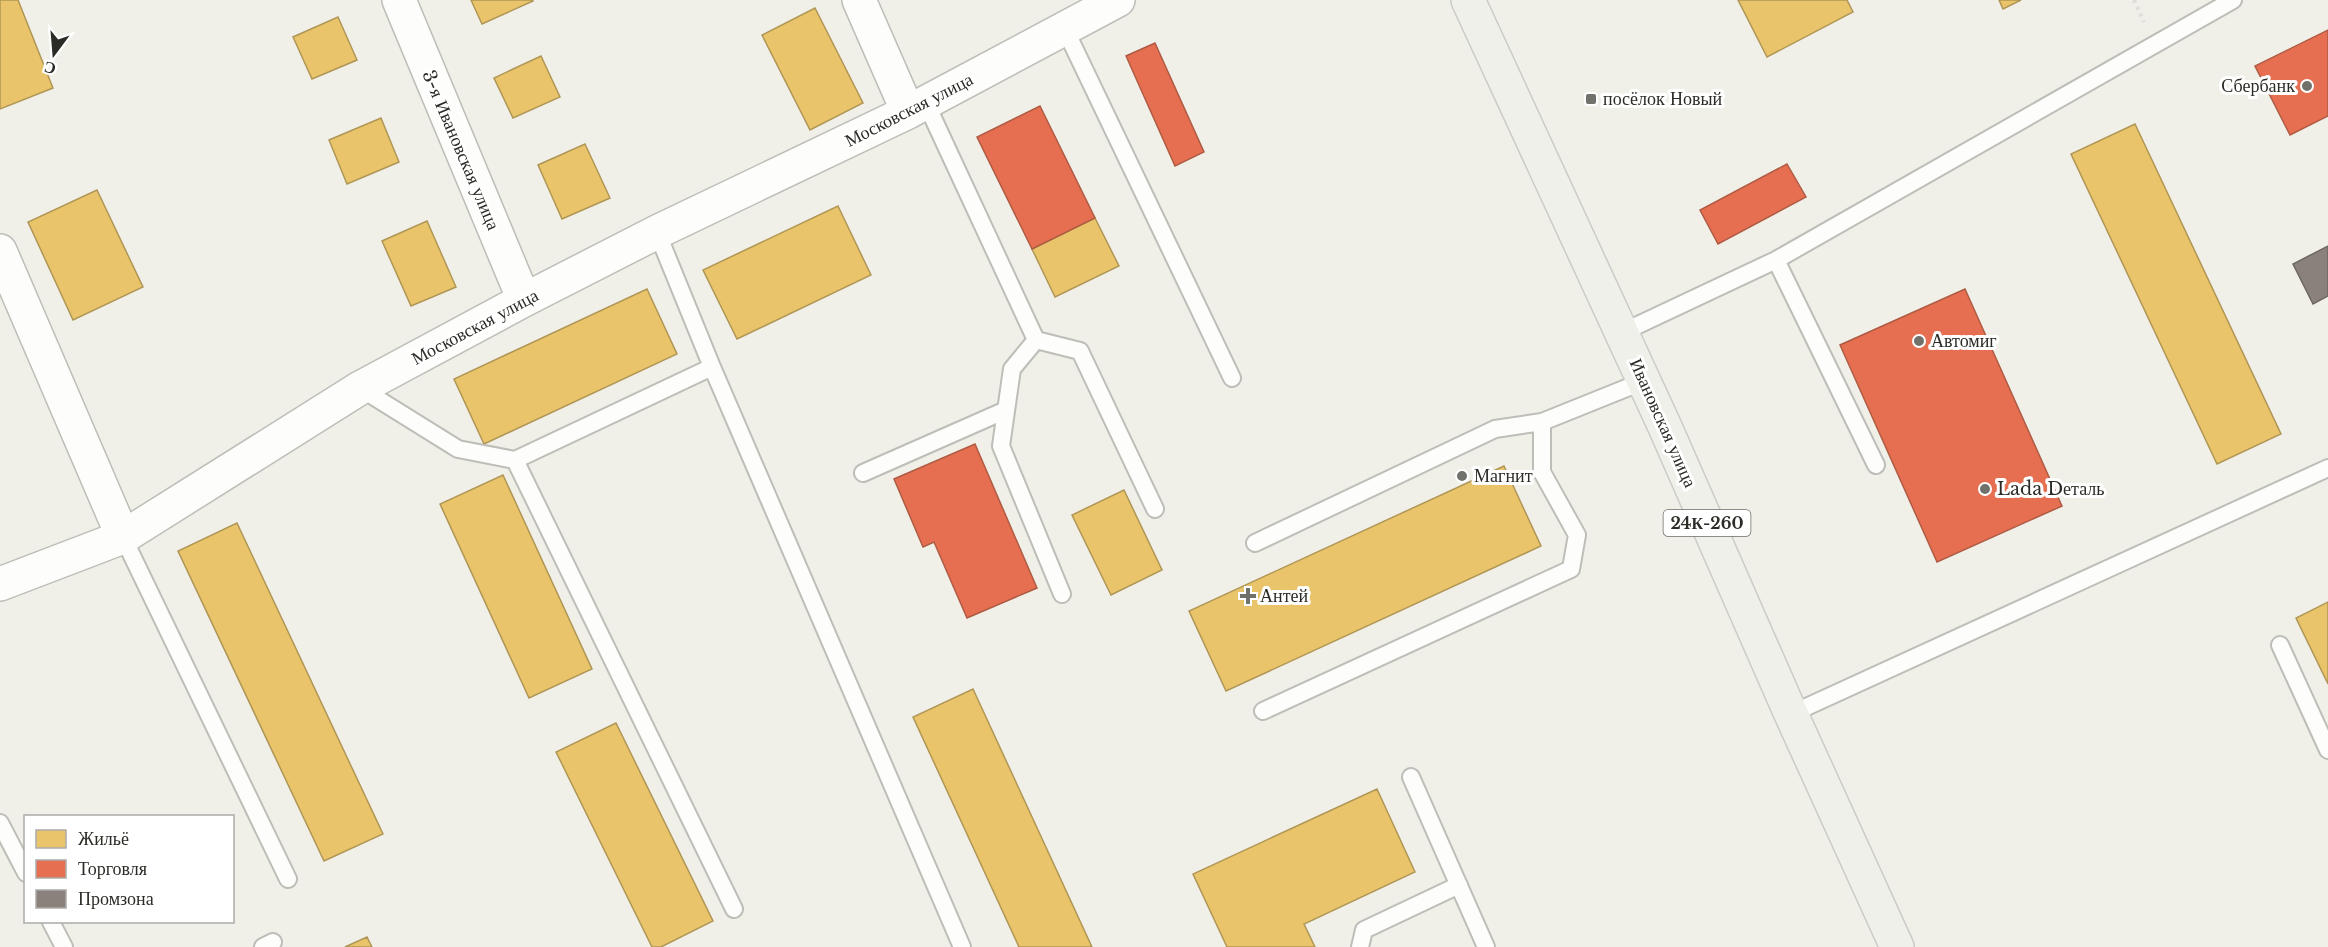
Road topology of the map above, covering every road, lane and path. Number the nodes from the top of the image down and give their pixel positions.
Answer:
1 (399, 0) edge
2 (859, 0) edge
3 (1118, 0) edge
4 (1468, 0) edge
5 (2233, 0) edge
6 (1065, 29) junction
7 (917, 108) junction
8 (657, 232) junction
9 (0, 251) edge
10 (1776, 260) junction
11 (524, 300) junction
12 (1621, 333) junction
13 (1036, 340) junction
14 (712, 367) junction
15 (1232, 378) dead end
16 (1644, 381) junction
17 (360, 388) junction
18 (1006, 410) junction
19 (1542, 422) junction
20 (515, 460) junction
21 (1876, 465) dead end
22 (2328, 468) edge
23 (863, 473) dead end
24 (1155, 509) dead end
25 (123, 537) junction
26 (1255, 543) dead end
27 (0, 584) edge
28 (1062, 594) dead end
29 (2280, 645) dead end
30 (1263, 711) dead end
31 (1791, 714) junction
32 (2328, 750) edge
33 (1411, 777) dead end
34 (0, 823) edge
35 (24, 869) edge
36 (288, 879) dead end
37 (1459, 885) junction
38 (734, 909) dead end
39 (52, 923) edge
40 (64, 947) edge
41 (962, 947) edge
42 (1360, 947) edge
43 (1486, 947) edge
44 (1897, 947) edge

1 - 11 street, 3-я Ивановская улица
2 - 7 street
3 - 6 street, Московская улица
4 - 12 main road, Ивановская улица / 24К-260
5 - 10 lane
6 - 7 street, Московская улица
6 - 15 lane
7 - 8 street, Московская улица
7 - 13 lane
8 - 11 street, Московская улица
8 - 14 lane
9 - 25 street
10 - 12 lane
10 - 21 lane
11 - 17 street, Московская улица
12 - 16 main road, Ивановская улица / 24К-260
13 - 18 lane
13 - 24 lane
14 - 20 lane
14 - 41 lane
16 - 19 lane
16 - 31 main road, Ивановская улица / 24К-260
17 - 20 lane
17 - 25 street, Московская улица
18 - 23 lane
18 - 28 lane
19 - 26 lane
19 - 30 lane
20 - 38 lane
22 - 31 lane
25 - 27 street, Московская улица
25 - 36 lane
29 - 32 lane
31 - 44 main road, Ивановская улица / 24К-260
33 - 37 lane
34 - 35 lane
37 - 42 lane
37 - 43 lane
39 - 40 lane

